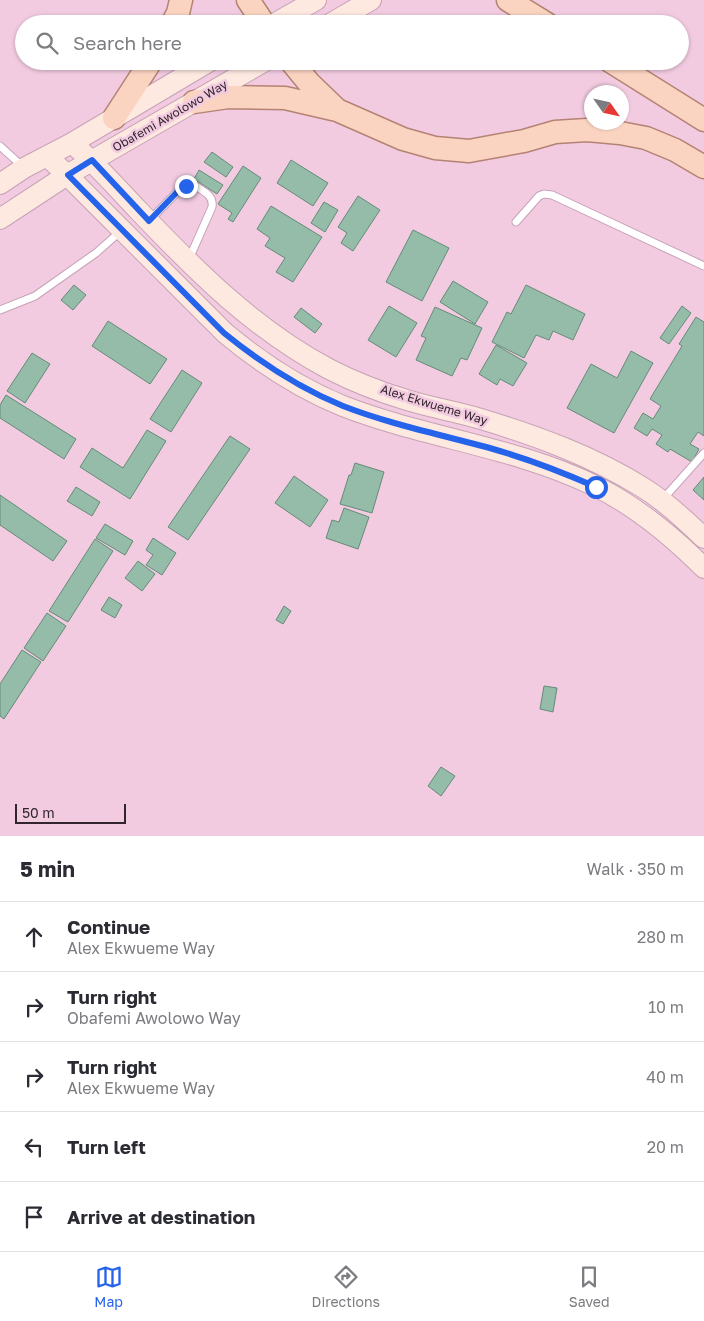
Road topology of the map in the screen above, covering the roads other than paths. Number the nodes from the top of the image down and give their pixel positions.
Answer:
1 (181, 0) edge
2 (248, 0) edge
3 (316, 0) edge
4 (371, 0) edge
5 (508, 0) edge
6 (177, 15) edge
7 (258, 15) edge
8 (290, 15) edge
9 (345, 15) edge
10 (532, 15) edge
11 (145, 70) edge
12 (195, 70) edge
13 (249, 70) edge
14 (299, 70) edge
15 (624, 70) edge
16 (194, 102) junction
17 (336, 110) junction
18 (114, 118) junction
19 (704, 120) edge
20 (72, 143) junction
21 (0, 146) edge
22 (47, 156) junction
23 (92, 160) junction
24 (704, 167) edge
25 (24, 168) junction
26 (68, 175) junction
27 (0, 184) edge
28 (0, 219) edge
29 (149, 221) junction
30 (516, 222) dead end
31 (122, 230) junction
32 (189, 260) junction
33 (704, 266) edge
34 (0, 310) edge
35 (704, 453) edge
36 (662, 502) junction
37 (704, 538) edge
38 (704, 568) edge

1 - 6 main road
2 - 7 main road
3 - 8 street
4 - 9 street
5 - 10 main road
11 - 18 main road
12 - 18 street
13 - 16 street, Obafemi Awolowo Way
14 - 17 main road
15 - 19 main road
16 - 17 main road
16 - 23 street, Obafemi Awolowo Way
17 - 24 main road
18 - 20 street
20 - 22 street
20 - 23 street, Alex Ekwueme Way
21 - 25 lane
22 - 25 street
22 - 26 street, Alex Ekwueme Way
23 - 26 street, Obafemi Awolowo Way
23 - 29 street, Alex Ekwueme Way
25 - 27 street
26 - 28 street, Obafemi Awolowo Way
26 - 31 street, Alex Ekwueme Way
29 - 32 street, Alex Ekwueme Way
29 - 32 lane
30 - 33 lane
31 - 34 lane
31 - 38 street, Alex Ekwueme Way
32 - 36 street, Alex Ekwueme Way
35 - 36 lane
36 - 37 street, Alex Ekwueme Way

